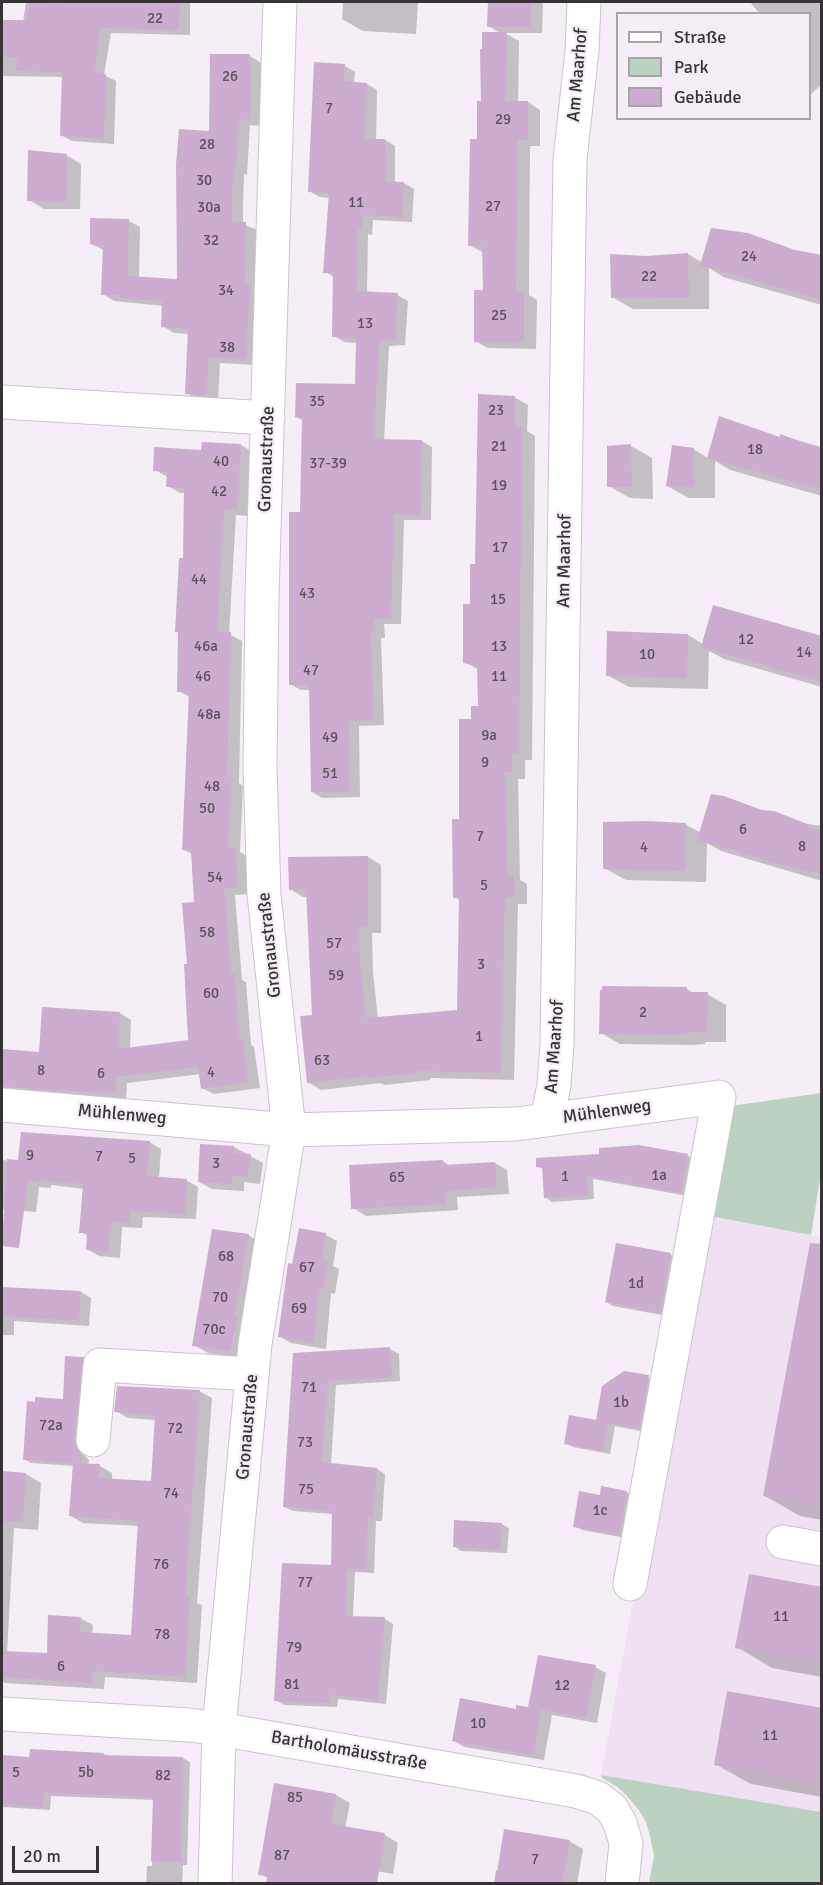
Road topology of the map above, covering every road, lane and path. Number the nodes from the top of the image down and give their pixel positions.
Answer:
1 (280, 2) edge
2 (584, 2) edge
3 (2, 402) edge
4 (268, 418) junction
5 (2, 1105) edge
6 (547, 1120) junction
7 (289, 1130) junction
8 (252, 1374) junction
9 (93, 1440) dead end
10 (783, 1542) dead end
11 (822, 1549) edge
12 (630, 1584) dead end
13 (2, 1714) edge
14 (219, 1729) junction
15 (215, 1884) edge
16 (622, 1884) edge

1 - 4 street, Gronaustraße
2 - 6 street, Am Maarhof
3 - 4 street
4 - 7 street, Gronaustraße
5 - 7 street, Mühlenweg
6 - 7 street, Mühlenweg
6 - 12 street, Mühlenweg
7 - 8 street, Gronaustraße
8 - 9 street
8 - 14 street, Gronaustraße
10 - 11 street
13 - 14 street, Bartholomäusstraße
14 - 15 street, Gronaustraße
14 - 16 street, Bartholomäusstraße

